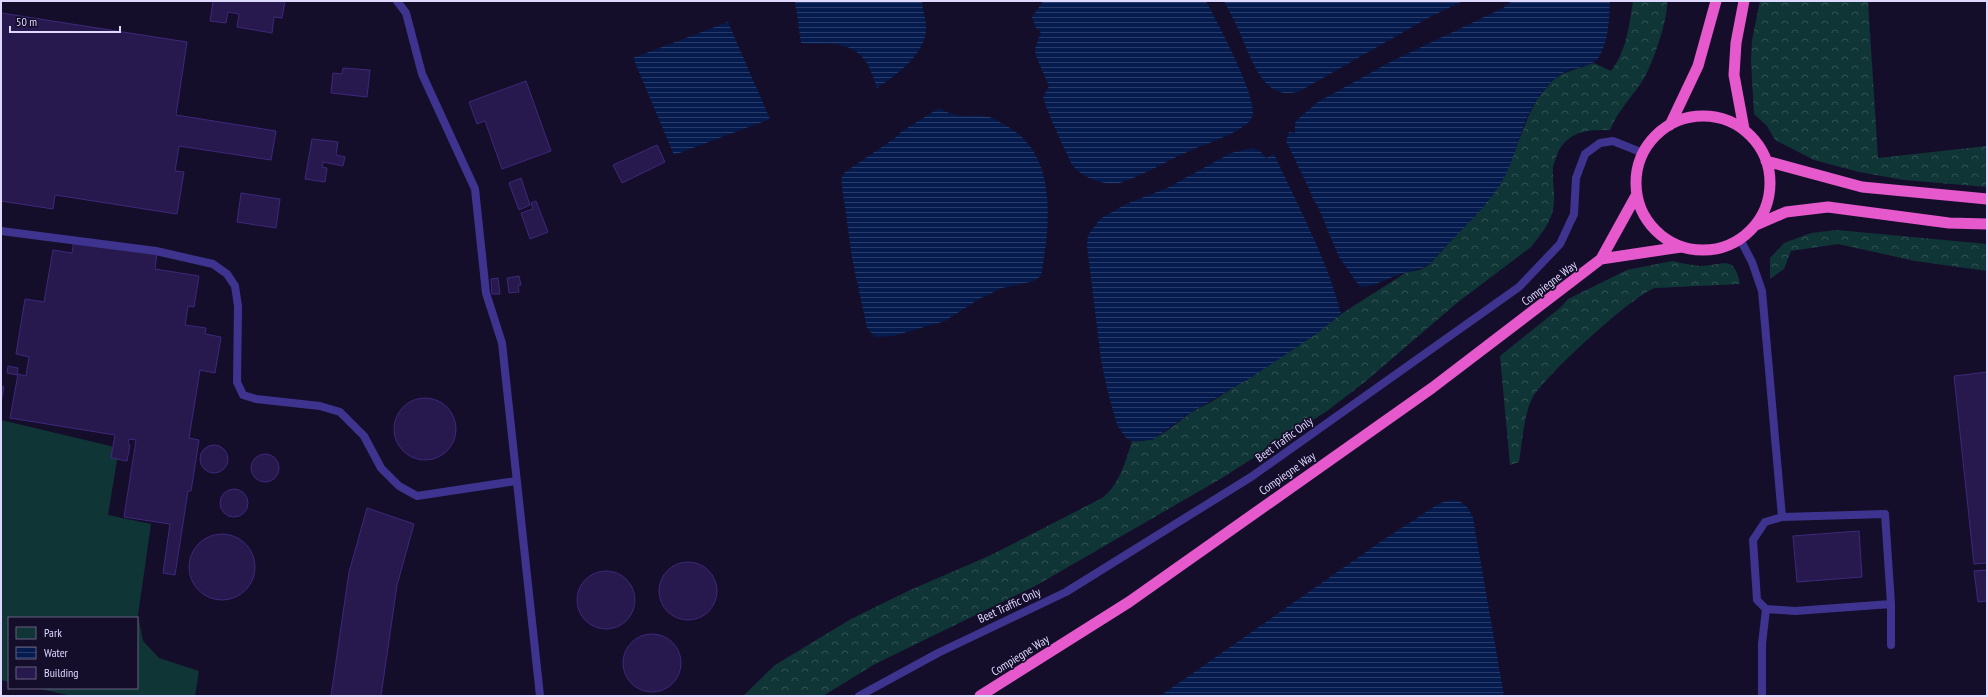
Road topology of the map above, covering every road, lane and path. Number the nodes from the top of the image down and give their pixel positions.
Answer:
1 (397, 1) edge
2 (1716, 1) edge
3 (1744, 1) edge
4 (1670, 125) junction
5 (1744, 130) junction
6 (1643, 153) junction
7 (1766, 161) junction
8 (1637, 194) junction
9 (1987, 199) edge
10 (1987, 224) edge
11 (1756, 225) junction
12 (1, 231) edge
13 (1740, 239) junction
14 (1680, 247) junction
15 (1601, 259) junction
16 (516, 480) junction
17 (1782, 516) junction
18 (1892, 604) junction
19 (1766, 609) junction
20 (1891, 645) dead end
21 (540, 696) edge
22 (859, 696) edge
23 (980, 696) edge
24 (1762, 696) edge

1 - 16 lane
2 - 4 highway
3 - 5 highway
4 - 5 highway
4 - 6 highway
5 - 7 highway
6 - 8 highway
6 - 22 lane, Beet Traffic Only
7 - 9 highway
7 - 11 highway
8 - 14 highway
8 - 15 highway, Compiegne Way
10 - 11 highway
11 - 13 highway
12 - 16 lane
13 - 14 highway
13 - 17 lane
14 - 15 highway, Compiegne Way
15 - 23 highway, Compiegne Way
16 - 21 lane
17 - 18 lane
17 - 19 lane
18 - 19 lane
18 - 20 lane
19 - 24 lane

